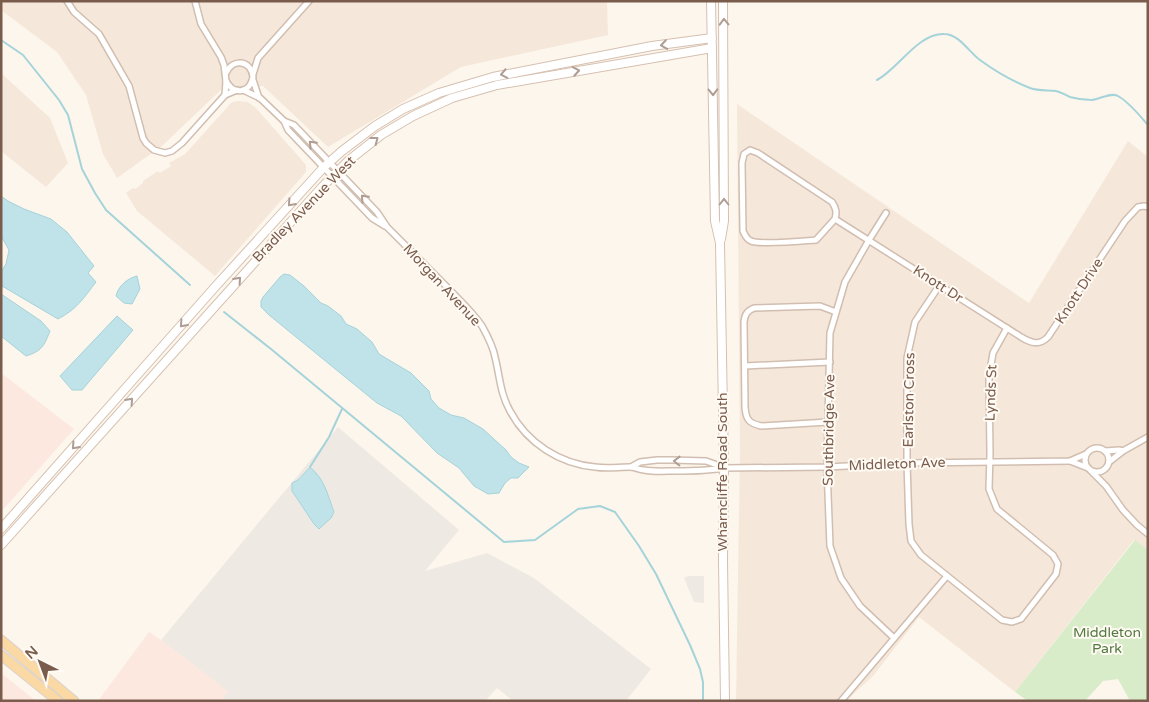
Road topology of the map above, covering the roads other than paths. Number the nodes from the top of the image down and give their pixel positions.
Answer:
1 (66, 1) edge
2 (195, 1) edge
3 (309, 1) edge
4 (712, 1) edge
5 (724, 1) edge
6 (712, 38) junction
7 (712, 48) junction
8 (221, 57) junction
9 (258, 58) junction
10 (239, 63) junction
11 (226, 74) junction
12 (253, 77) junction
13 (226, 82) junction
14 (240, 90) junction
15 (225, 95) junction
16 (260, 98) junction
17 (327, 164) junction
18 (335, 173) junction
19 (1148, 207) edge
20 (886, 212) dead end
21 (835, 219) junction
22 (869, 240) junction
23 (720, 244) junction
24 (939, 286) junction
25 (836, 312) junction
26 (1007, 328) junction
27 (830, 362) junction
28 (745, 366) junction
29 (828, 422) junction
30 (1148, 437) edge
31 (1104, 451) junction
32 (1123, 451) junction
33 (1086, 454) junction
34 (1070, 461) junction
35 (990, 462) junction
36 (1108, 462) junction
37 (907, 463) junction
38 (631, 467) junction
39 (827, 467) junction
40 (724, 468) junction
41 (1105, 469) junction
42 (1089, 470) junction
43 (1102, 483) junction
44 (1, 529) edge
45 (1148, 534) edge
46 (1, 545) edge
47 (947, 576) junction
48 (894, 638) junction
49 (1, 640) edge
50 (1, 655) edge
51 (58, 701) edge
52 (74, 701) edge
53 (724, 701) edge
54 (841, 701) edge

1 - 15 street
2 - 8 street
3 - 9 street
4 - 6 main road, Wharncliffe Road South
23 -> 5 main road, Wharncliffe Road South
6 - 7 main road, Wharncliffe Road South
6 -> 17 main road, Bradley Avenue West
18 -> 7 main road, Bradley Avenue West
7 -> 23 main road, Wharncliffe Road South
8 - 10 street
8 - 11 street
9 - 10 street
9 - 12 street
10 - 11 street
10 - 12 street
11 - 13 street
12 - 14 street
12 - 16 street, Morgan Avenue
13 - 14 street
13 - 15 street
14 - 15 street
14 - 16 street, Morgan Avenue
16 - 17 street, Morgan Avenue
17 - 18 street, Morgan Avenue
17 -> 44 main road, Bradley Avenue West
18 - 38 street, Morgan Avenue
46 -> 18 main road, Bradley Avenue West
19 - 26 street, Knott Drive
20 - 22 street, Southbridge Ave
21 - 21 street
21 - 22 street, Knott Dr
22 - 24 street, Knott Dr
22 - 25 street, Southbridge Ave
23 - 40 main road, Wharncliffe Road South
24 - 26 street, Knott Dr
24 - 37 street, Earlston Cross
25 - 27 street, Southbridge Ave
25 - 28 street
26 - 35 street, Lynds St
27 - 28 street
27 - 29 street, Southbridge Ave
28 - 29 street
29 - 39 street, Southbridge Ave
30 - 32 street
31 - 32 street
31 - 33 street
31 - 36 street
32 - 36 street
33 - 34 street
33 - 42 street
34 - 35 street, Middleton Ave
34 - 42 street
35 - 37 street, Middleton Ave
35 - 47 street, Lynds St
36 - 41 street
37 - 39 street, Middleton Ave
37 - 47 street, Earlston Cross
38 - 40 street, Morgan Avenue
40 -> 38 street, Morgan Avenue
39 - 40 street, Middleton Ave
39 - 48 street, Southbridge Ave
40 - 53 main road, Wharncliffe Road South
41 - 42 street
41 - 43 street
42 - 43 street
43 - 45 street
47 - 48 street
48 - 54 street
49 - 52 main road
50 - 51 main road

